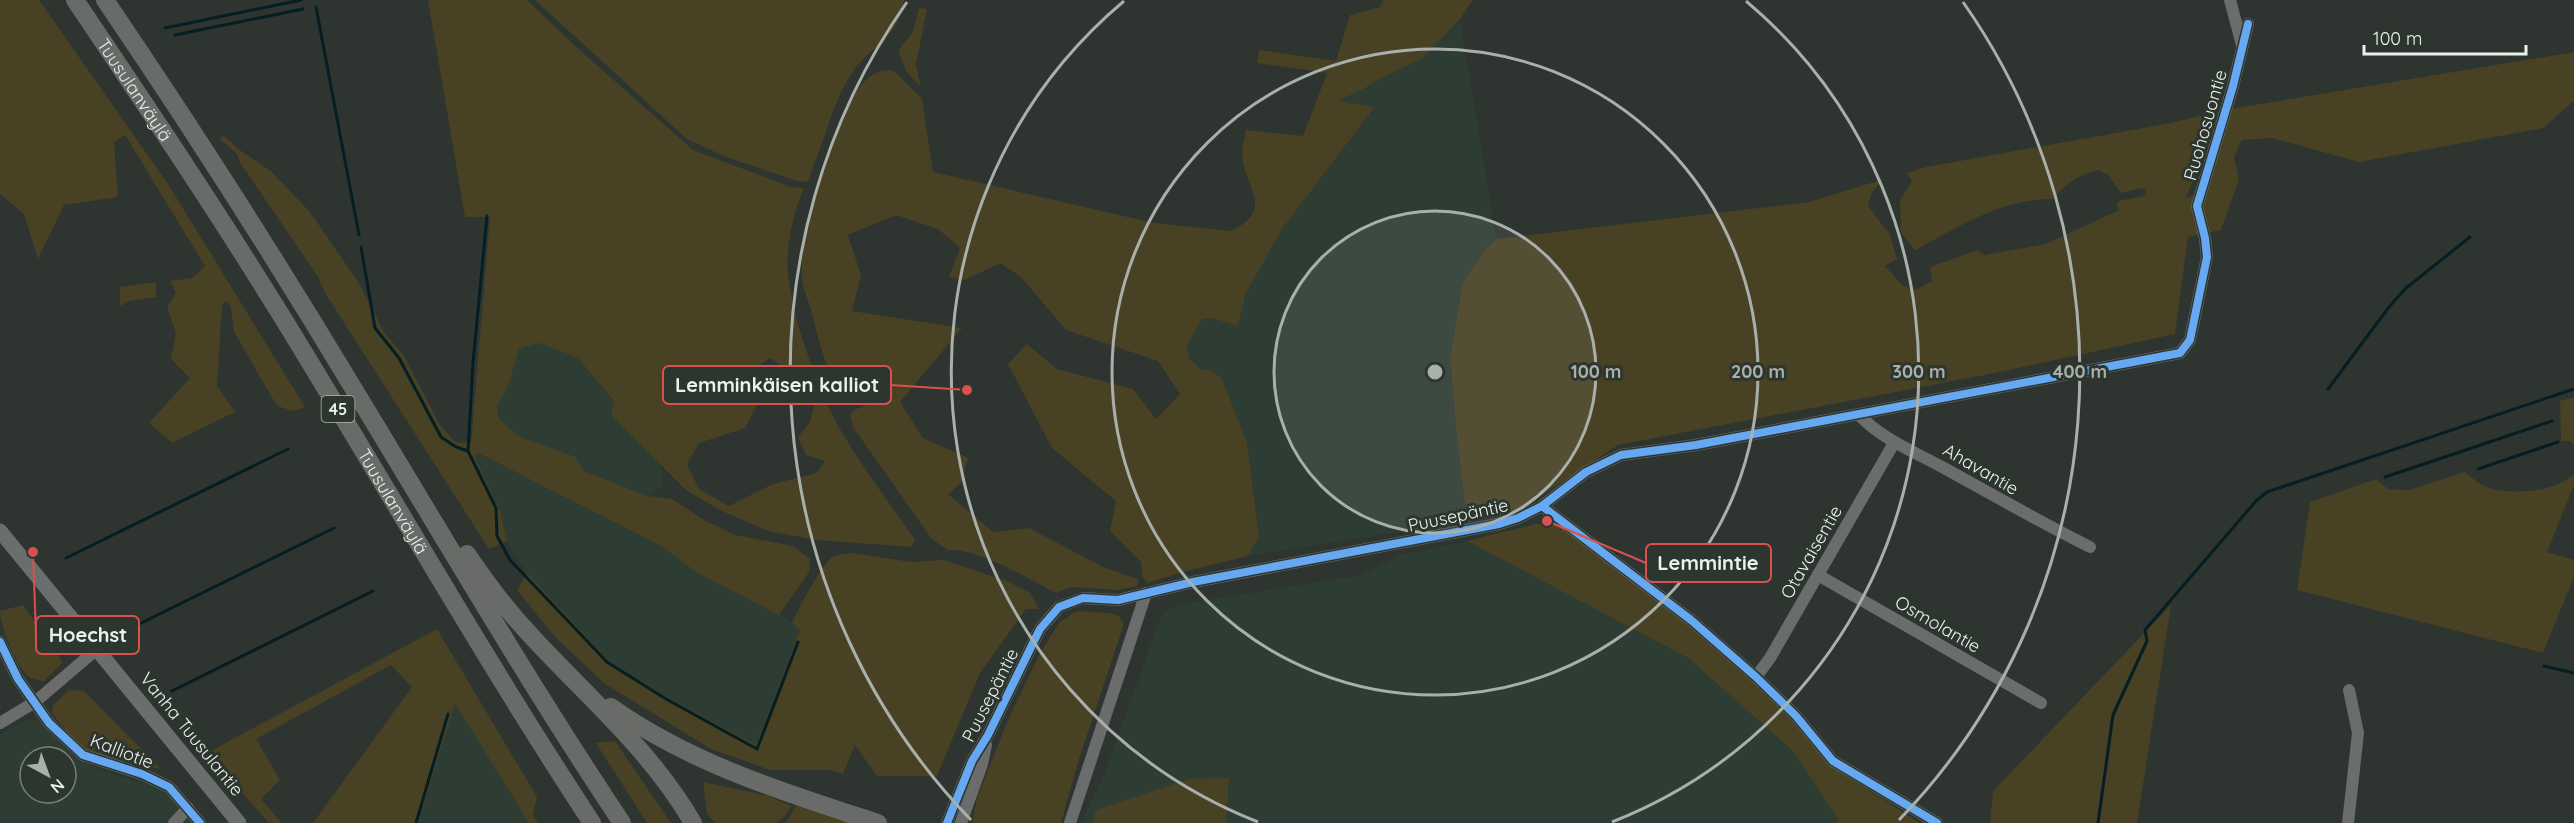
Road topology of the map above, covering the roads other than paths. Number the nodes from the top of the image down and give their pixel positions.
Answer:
1 (75, 0) edge
2 (105, 0) edge
3 (2230, 0) edge
4 (2248, 24) dead end
5 (2242, 47) junction
6 (2190, 340) joint
7 (1859, 415) junction
8 (1894, 443) junction
9 (410, 482) junction
10 (1542, 506) junction
11 (0, 531) edge
12 (2090, 547) dead end
13 (1818, 575) junction
14 (1146, 593) junction
15 (0, 642) edge
16 (97, 649) junction
17 (496, 670) junction
18 (1756, 677) junction
19 (576, 680) junction
20 (2349, 690) dead end
21 (34, 702) junction
22 (2041, 703) dead end
23 (0, 723) edge
24 (988, 735) junction
25 (188, 808) junction
26 (174, 823) edge
27 (200, 823) edge
28 (239, 823) edge
29 (578, 823) edge
30 (592, 823) edge
31 (622, 823) edge
32 (693, 823) edge
33 (878, 823) edge
34 (947, 823) edge
35 (961, 823) edge
36 (1070, 823) edge
37 (1937, 823) edge
38 (2348, 823) edge

1 - 17 highway, Tuusulanväylä / 45
2 - 9 highway, Tuusulanväylä / 45
3 - 5 street
4 - 5 street, Ruohosuontie
5 - 6 street, Ruohosuontie
6 - 7 street, Puusepäntie
7 - 8 street, Ahavantie
7 - 10 street, Puusepäntie
8 - 12 street, Ahavantie
8 - 13 street, Otavaisentie
9 - 19 highway
9 - 31 highway, Tuusulanväylä / 45
10 - 14 street, Puusepäntie
10 - 18 street
11 - 16 main road, Vanha Tuusulantie
13 - 18 street, Otavaisentie
13 - 22 street, Osmolantie
14 - 24 street, Puusepäntie
14 - 36 street
15 - 21 street, Kalliotie
16 - 21 street
16 - 28 main road, Vanha Tuusulantie
17 - 29 highway
17 - 30 highway, Tuusulanväylä / 45
18 - 37 street
19 - 32 highway
19 - 33 highway
20 - 38 street
21 - 23 street
21 - 25 street, Kalliotie
24 - 34 street, Puusepäntie
24 - 35 street, Puusepäntie
25 - 26 street
25 - 27 street, Kalliotie

